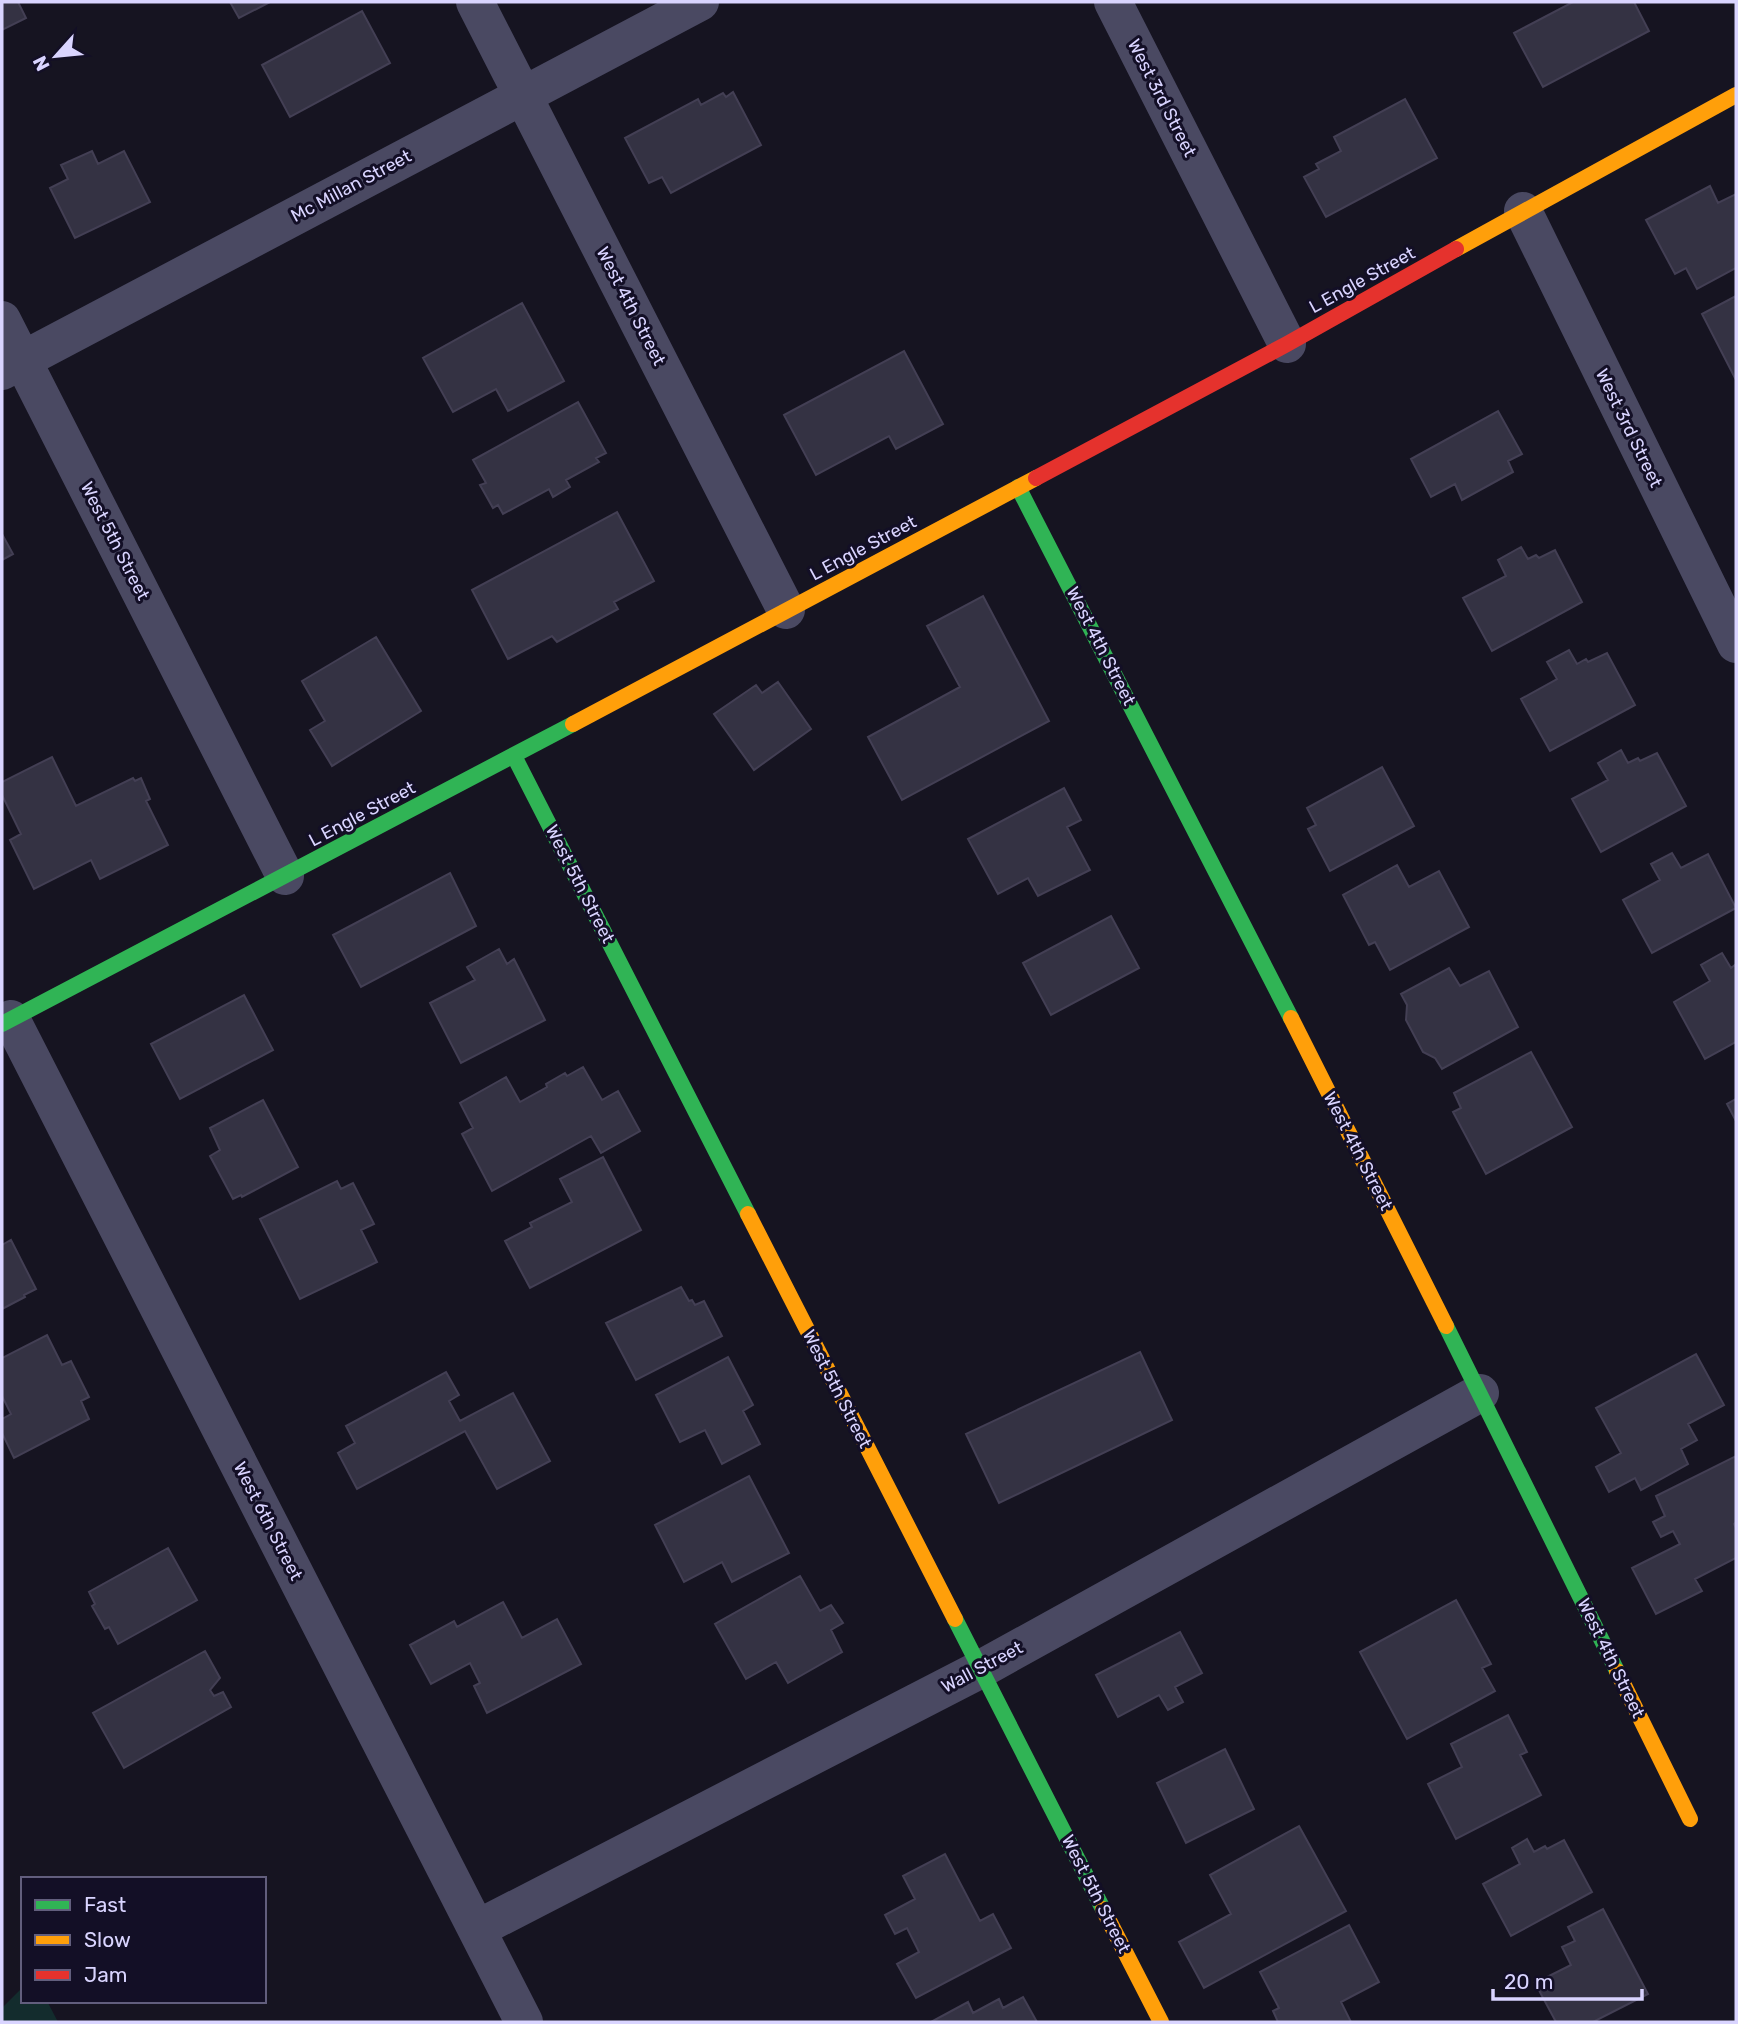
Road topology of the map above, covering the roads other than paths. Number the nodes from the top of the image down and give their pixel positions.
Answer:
1 (475, 2) edge
2 (700, 2) edge
3 (1113, 2) edge
4 (523, 95) junction
5 (1736, 95) edge
6 (1523, 211) junction
7 (2, 320) edge
8 (1287, 344) junction
9 (12, 366) edge
10 (1018, 487) junction
11 (786, 610) junction
12 (1736, 644) edge
13 (514, 756) junction
14 (285, 876) junction
15 (6, 1022) edge
16 (1480, 1394) junction
17 (981, 1669) junction
18 (1690, 1819) dead end
19 (477, 1929) junction
20 (524, 2022) edge
21 (1161, 2022) edge

1 - 4 street, West 4th Street
2 - 4 street, Mc Millan Street
3 - 8 street, West 3rd Street
4 - 9 street, Mc Millan Street
4 - 11 street, West 4th Street
5 - 6 street, L Engle Street
6 - 8 street, L Engle Street
6 - 12 street, West 3rd Street
7 - 9 street, West 5th Street
8 - 10 street, L Engle Street
9 - 14 street, West 5th Street
10 - 11 street, L Engle Street
10 - 16 street, West 4th Street
11 - 13 street, L Engle Street
13 - 14 street, L Engle Street
13 - 17 street, West 5th Street
14 - 15 street, L Engle Street
15 - 19 street, West 6th Street
16 - 17 street, Wall Street
16 - 18 street, West 4th Street
17 - 19 street, Wall Street
17 - 21 street, West 5th Street
19 - 20 street, West 6th Street

